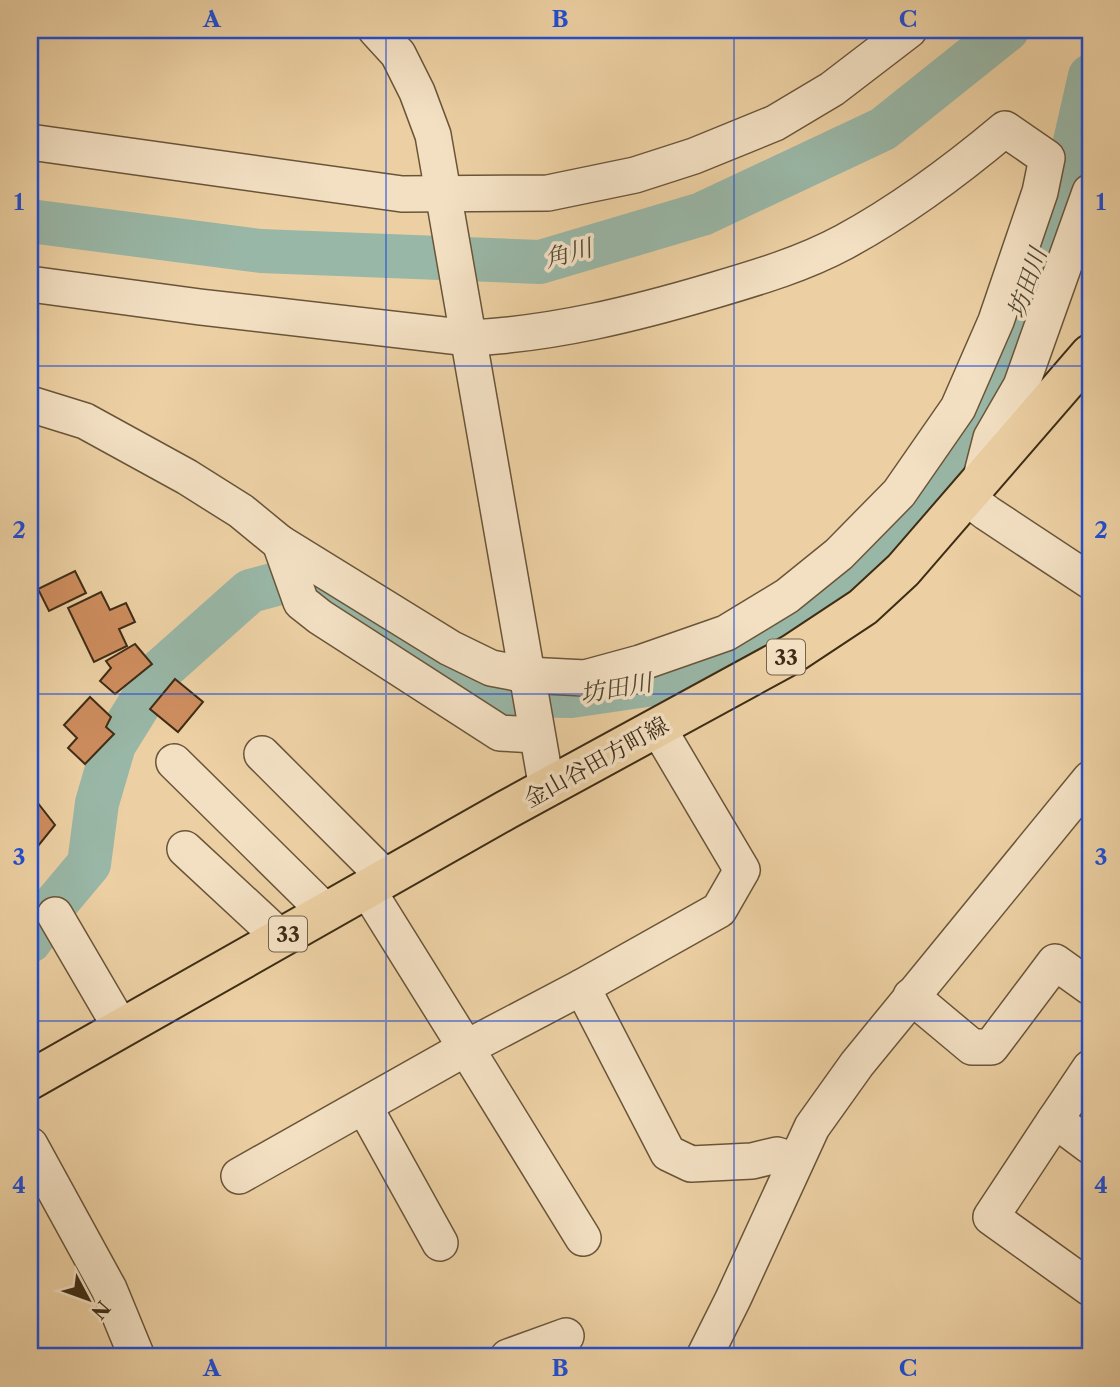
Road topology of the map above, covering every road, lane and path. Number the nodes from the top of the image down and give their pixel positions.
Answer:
1 (376, 30) edge
2 (908, 30) edge
3 (30, 142) edge
4 (1090, 192) edge
5 (444, 199) junction
6 (30, 284) edge
7 (469, 335) junction
8 (1090, 354) edge
9 (30, 404) edge
10 (973, 489) junction
11 (280, 543) junction
12 (1090, 581) edge
13 (528, 679) junction
14 (658, 728) junction
15 (535, 729) junction
16 (262, 754) dead end
17 (174, 762) dead end
18 (1090, 779) edge
19 (547, 789) junction
20 (185, 849) dead end
21 (377, 883) junction
22 (326, 912) junction
23 (55, 915) dead end
24 (281, 938) junction
25 (582, 987) junction
26 (1090, 987) edge
27 (911, 996) junction
28 (121, 1028) junction
29 (466, 1048) junction
30 (1090, 1068) edge
31 (30, 1080) edge
32 (364, 1106) junction
33 (1055, 1120) junction
34 (30, 1145) edge
35 (1090, 1146) edge
36 (796, 1161) junction
37 (239, 1176) dead end
38 (583, 1238) dead end
39 (440, 1243) dead end
40 (1090, 1288) edge
41 (566, 1336) dead end
42 (136, 1357) edge
43 (508, 1357) edge
44 (704, 1357) edge

1 - 5 street
2 - 5 street
3 - 5 street
4 - 10 street
5 - 7 street
6 - 7 street
7 - 13 street
7 - 13 street
8 - 10 main road, 金山谷田方町線 / 33
9 - 11 street
10 - 12 street
10 - 14 main road, 金山谷田方町線 / 33
11 - 13 street
11 - 15 street
13 - 15 street
14 - 19 main road, 金山谷田方町線 / 33
14 - 25 street
15 - 19 street
16 - 21 street
17 - 22 street
18 - 27 street
19 - 21 main road, 金山谷田方町線 / 33
20 - 24 street
21 - 22 main road, 金山谷田方町線 / 33
21 - 29 street
22 - 24 main road, 金山谷田方町線 / 33
23 - 28 street
24 - 28 main road, 金山谷田方町線 / 33
25 - 29 street
25 - 36 street
26 - 27 street
27 - 36 street
28 - 31 main road, 金山谷田方町線 / 33
29 - 32 street
29 - 38 street
30 - 33 street
32 - 37 street
32 - 39 street
33 - 35 street
33 - 40 street
34 - 42 street
36 - 44 street
41 - 43 street

